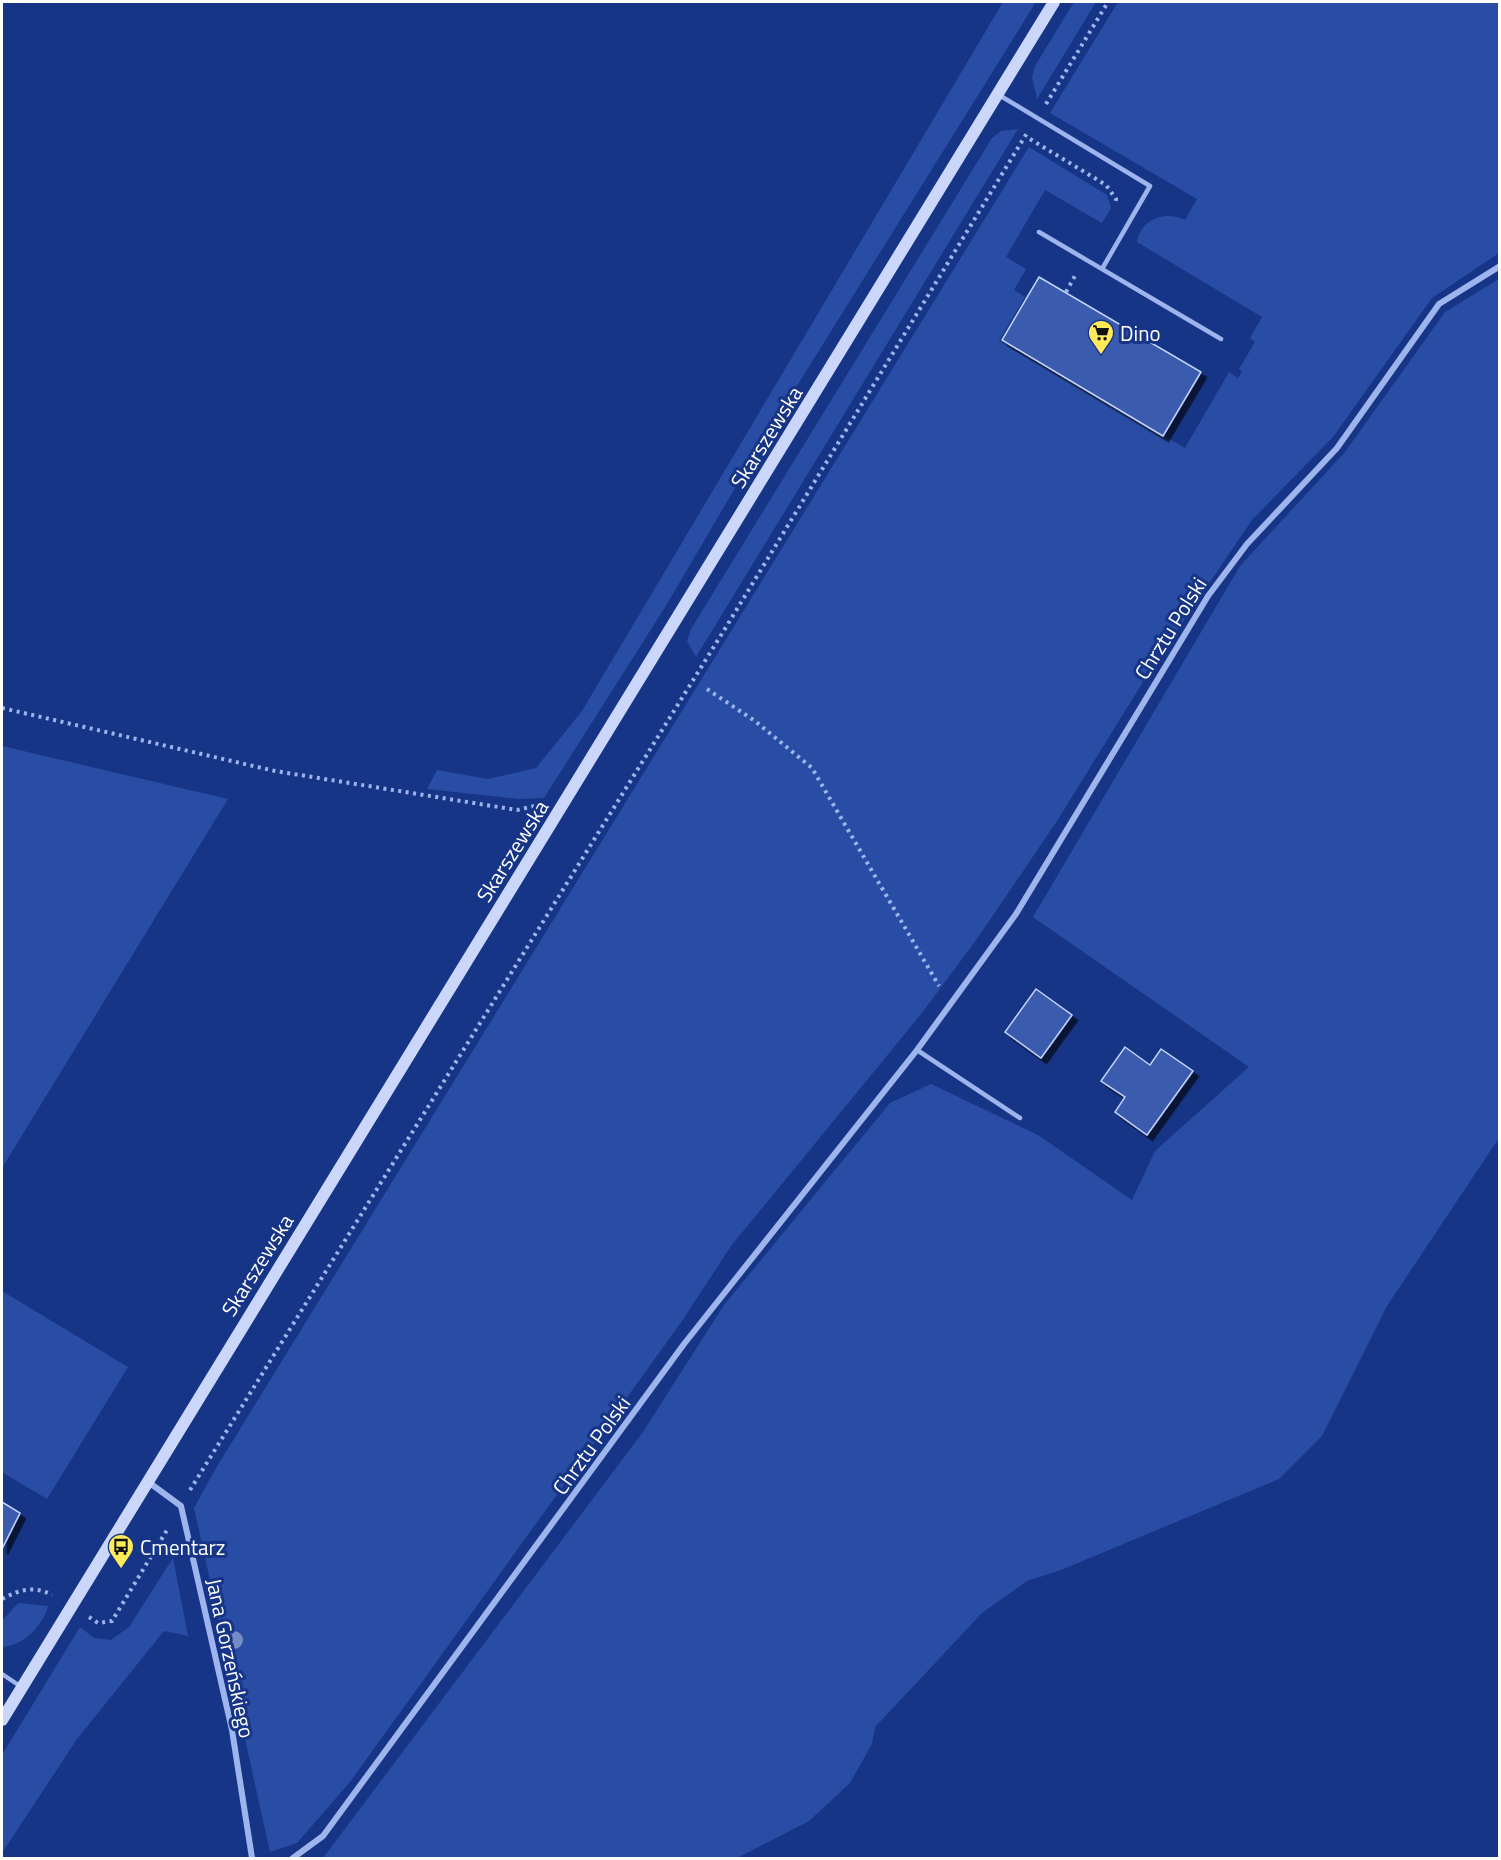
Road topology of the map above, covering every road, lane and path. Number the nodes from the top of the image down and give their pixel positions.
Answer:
1 (1054, 2) edge
2 (1108, 2) edge
3 (999, 95) junction
4 (1037, 119) junction
5 (1025, 136) junction
6 (1114, 211) dead end
7 (1040, 232) dead end
8 (1500, 266) edge
9 (1102, 269) junction
10 (1221, 339) dead end
11 (707, 689) dead end
12 (2, 708) edge
13 (567, 797) junction
14 (950, 1005) junction
15 (917, 1050) junction
16 (1020, 1118) dead end
17 (147, 1481) junction
18 (181, 1506) junction
19 (2, 1599) edge
20 (73, 1606) junction
21 (2, 1674) edge
22 (22, 1688) junction
23 (2, 1720) edge
24 (252, 1858) edge
25 (293, 1858) edge

1 - 3 main road, Skarszewska
2 - 4 path
3 - 4 lane
3 - 13 main road, Skarszewska
4 - 5 path
4 - 9 lane
5 - 6 path
5 - 18 path
7 - 9 lane
8 - 14 street, Chrztu Polski
9 - 10 lane
11 - 14 path
12 - 13 path
13 - 17 main road, Skarszewska
14 - 15 street, Chrztu Polski
15 - 16 lane
15 - 25 street, Chrztu Polski
17 - 18 street
17 - 20 main road, Skarszewska
18 - 20 path
18 - 24 street, Jana Gorzeńskiego
19 - 20 path
20 - 22 main road, Skarszewska
21 - 22 lane
22 - 23 main road, Skarszewska

